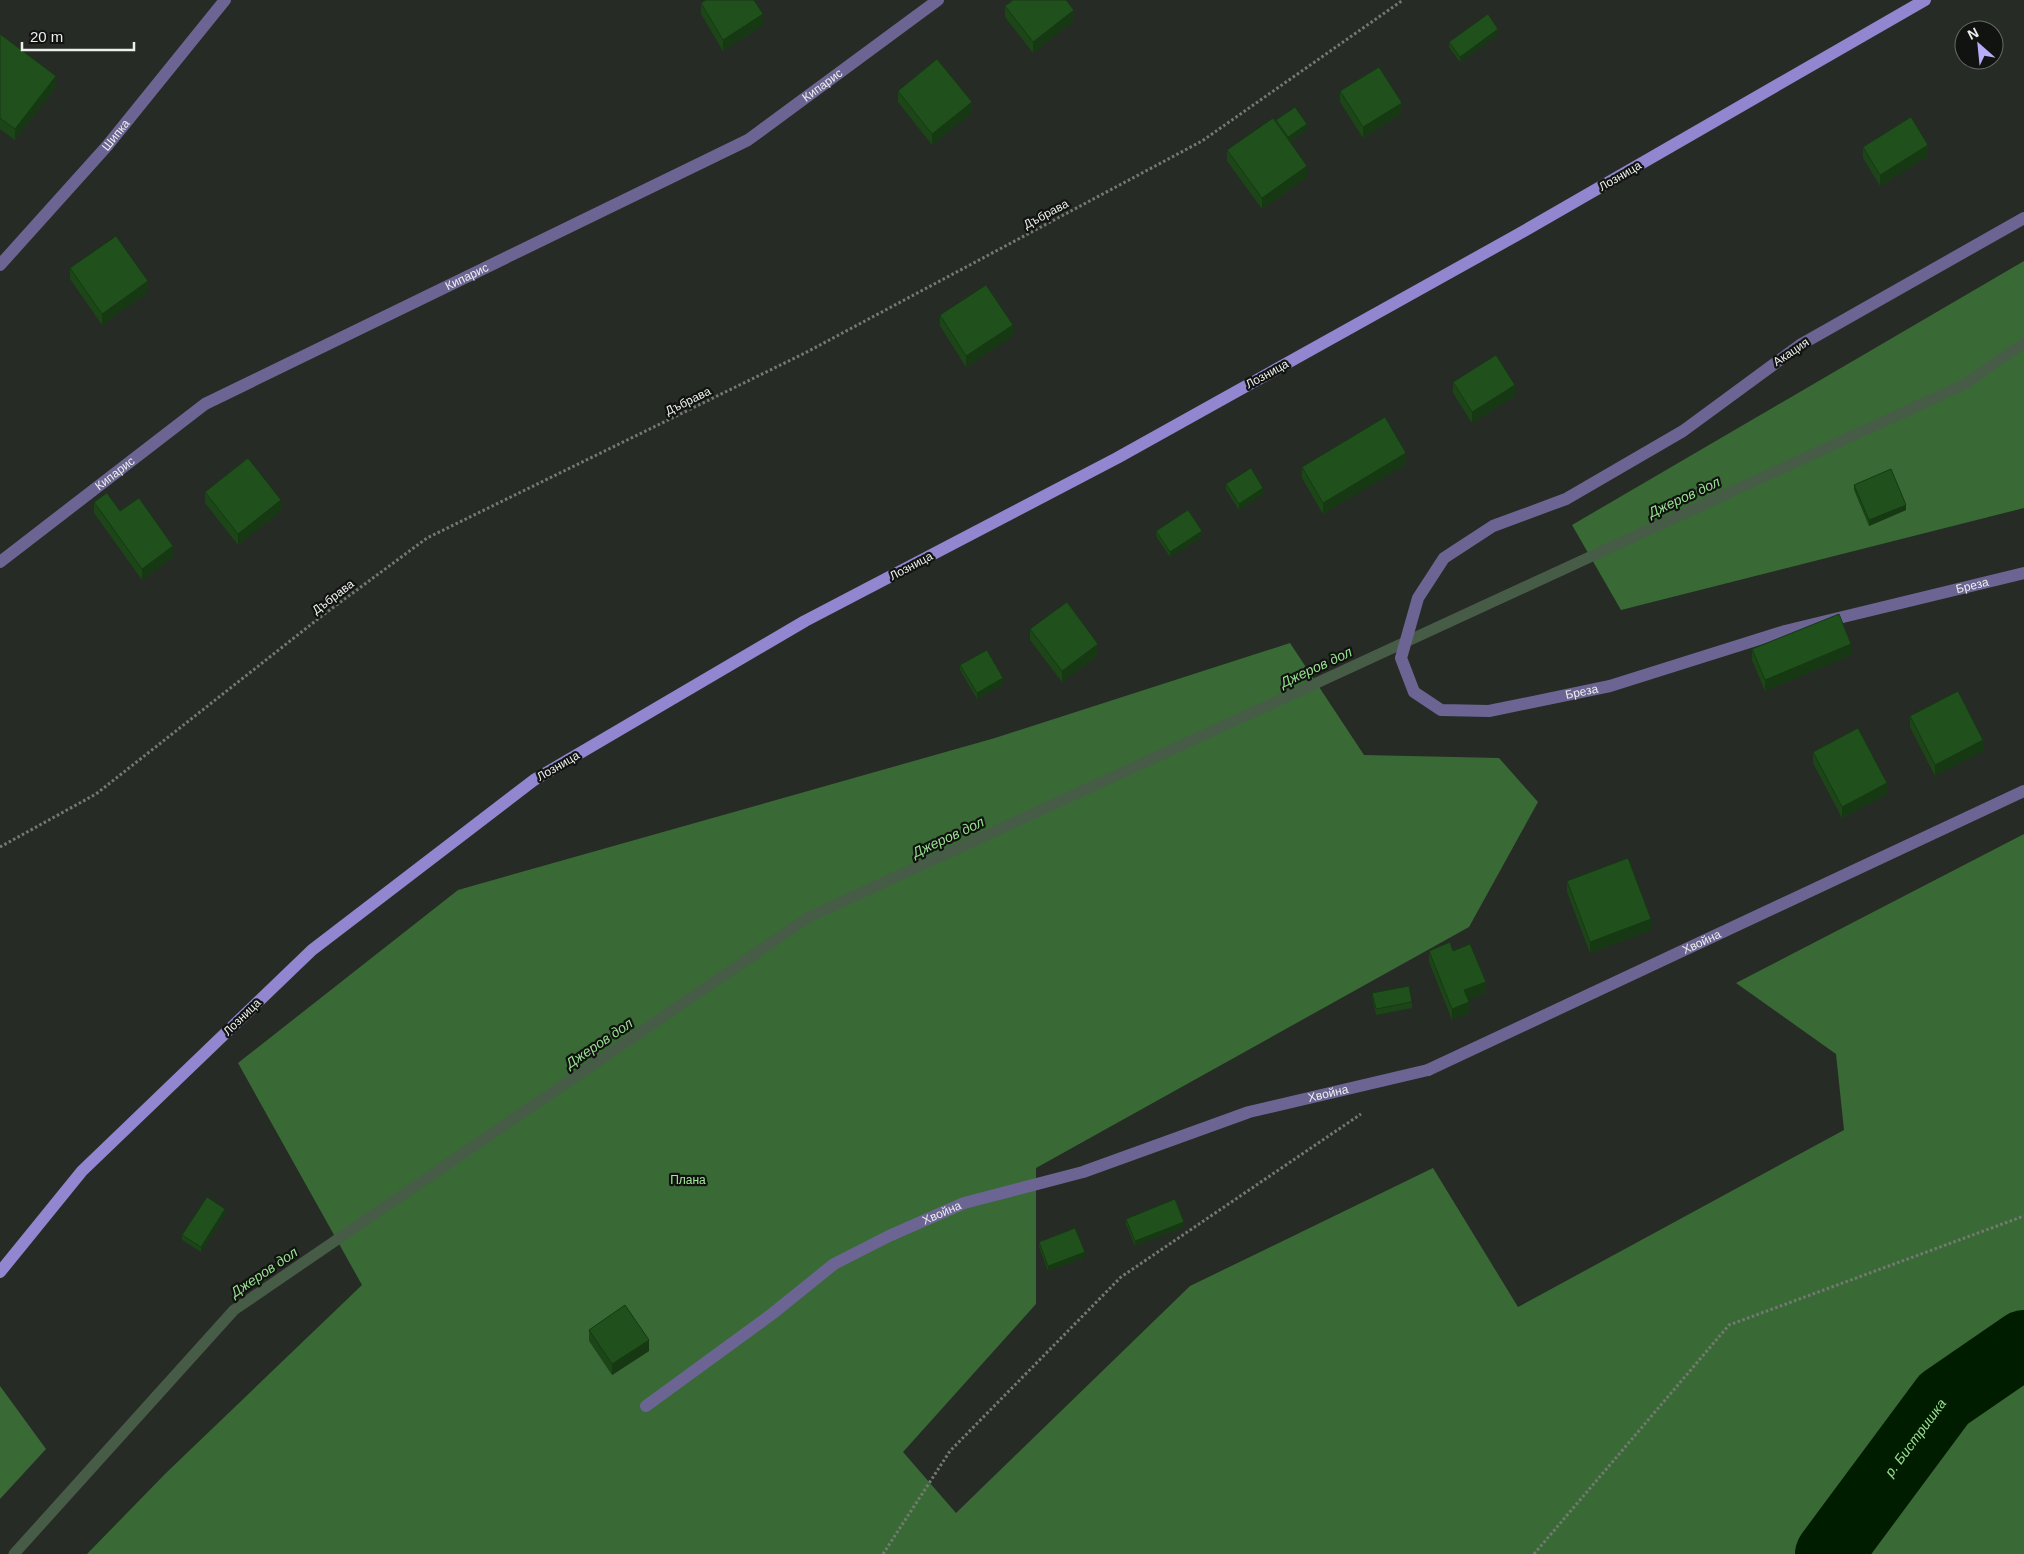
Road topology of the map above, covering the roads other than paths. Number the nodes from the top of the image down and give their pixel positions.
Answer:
1 (225, 0) edge
2 (938, 0) edge
3 (1925, 0) edge
4 (2024, 218) edge
5 (0, 265) edge
6 (1566, 498) joint
7 (0, 562) edge
8 (2024, 573) edge
9 (2024, 791) edge
10 (0, 1272) edge
11 (646, 1406) dead end

1 - 5 street, Шипка
2 - 7 street, Кипарис
3 - 10 street, Лозница
4 - 6 street, Акация
6 - 8 street, Бреза
9 - 11 street, Хвойна

